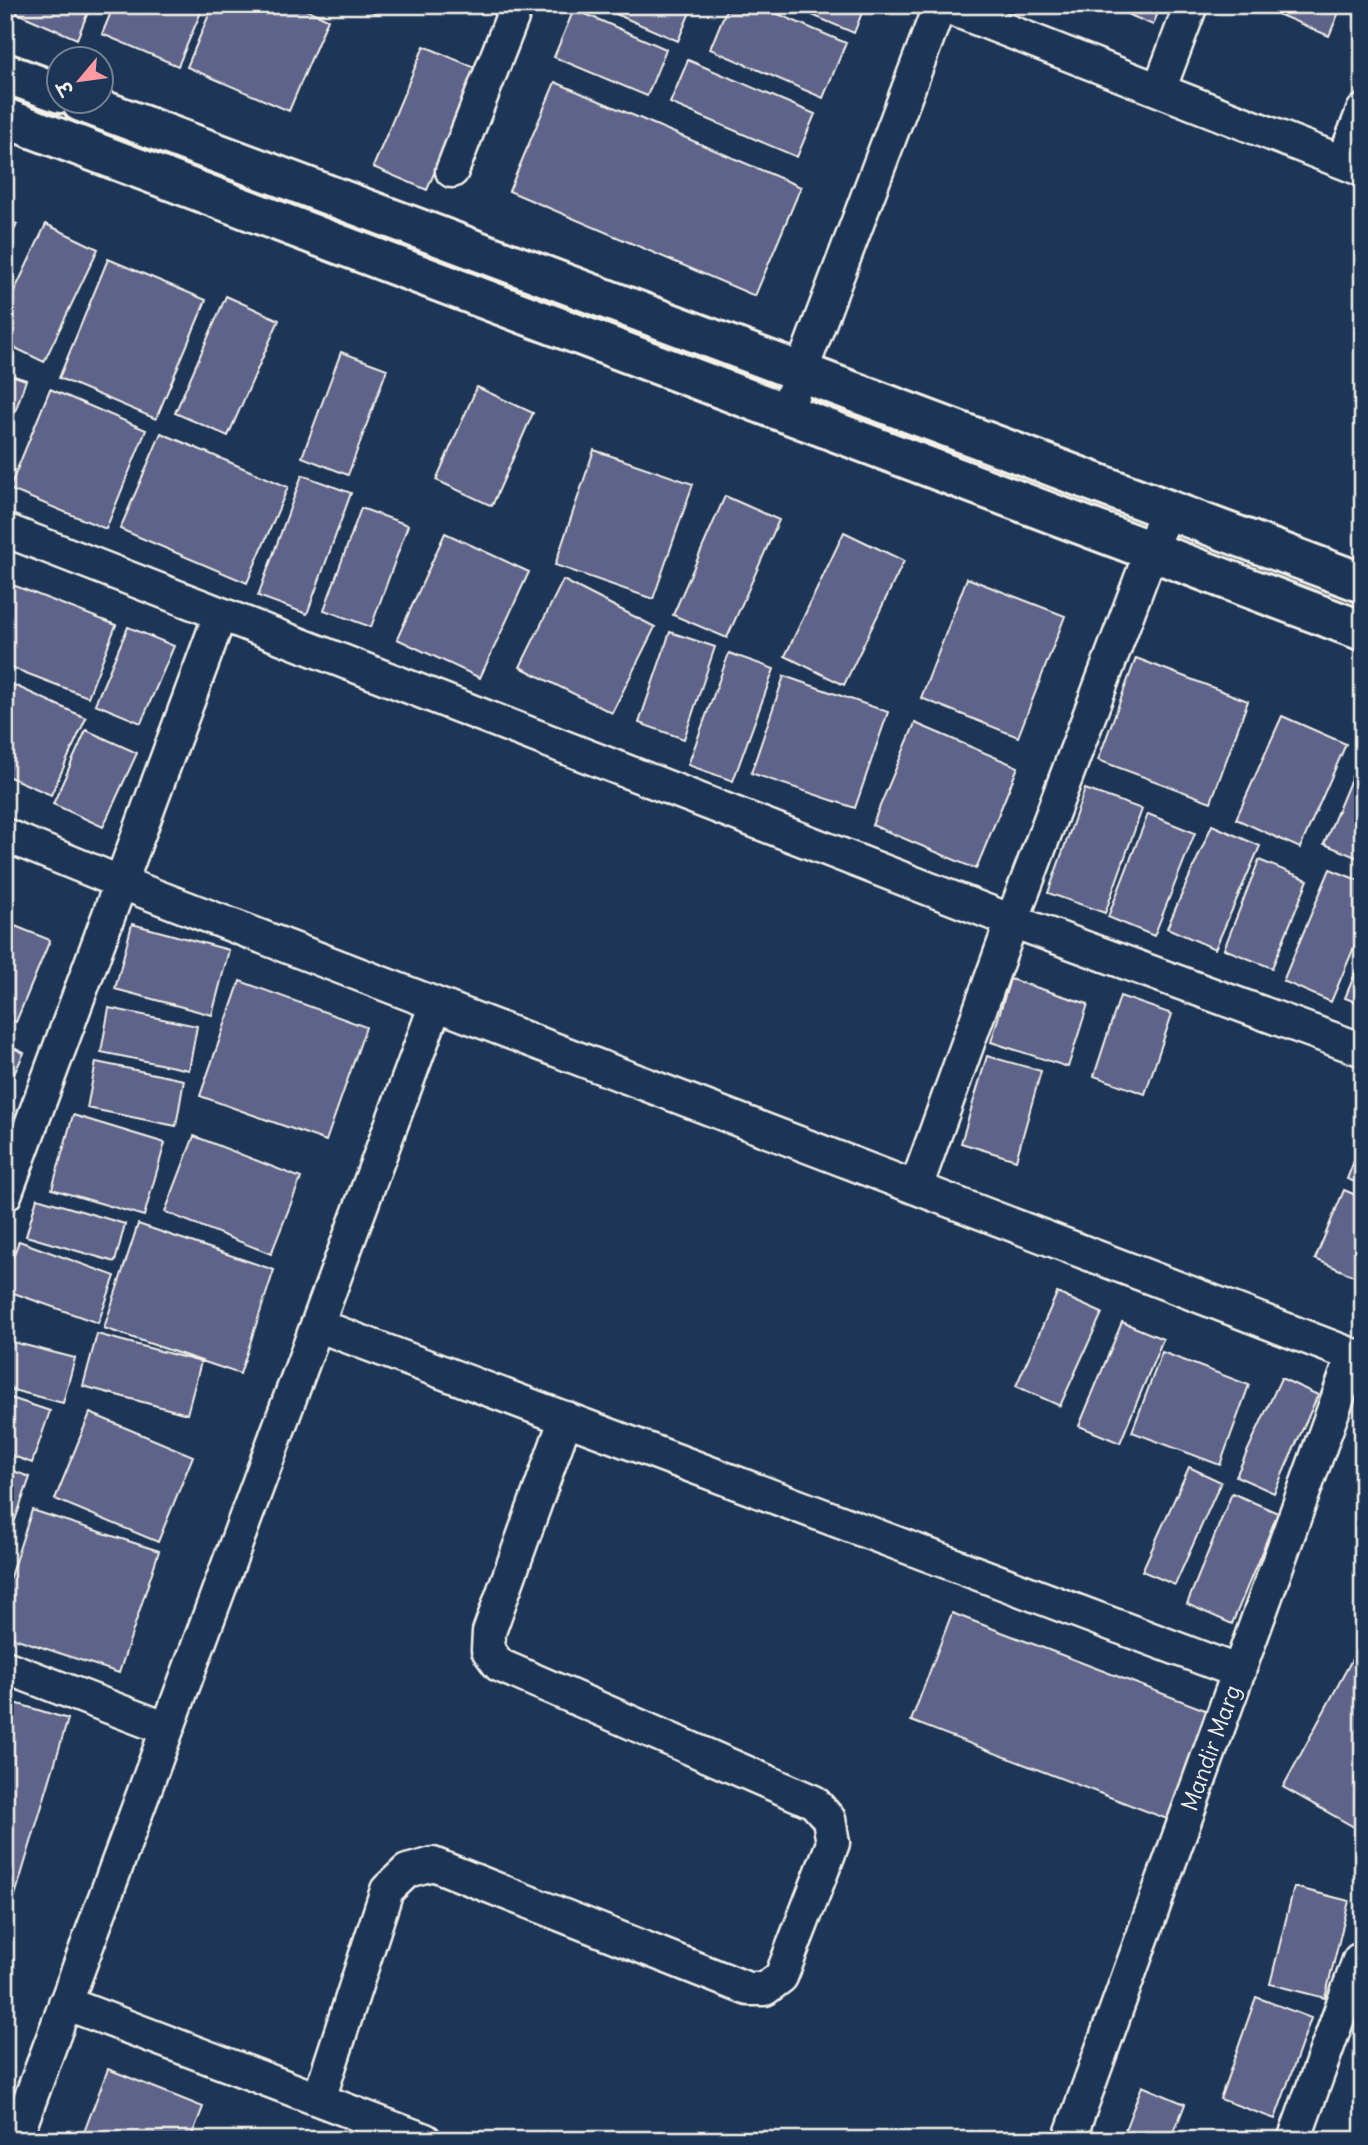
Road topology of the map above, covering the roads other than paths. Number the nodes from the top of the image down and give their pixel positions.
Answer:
1 (517, 5) edge
2 (941, 5) edge
3 (1191, 5) edge
4 (5, 73) edge
5 (46, 88) edge
6 (1159, 90) junction
7 (1363, 111) edge
8 (116, 115) edge
9 (5, 118) edge
10 (1353, 166) edge
11 (452, 171) dead end
12 (800, 372) junction
13 (785, 414) junction
14 (1167, 509) junction
15 (5, 530) edge
16 (1152, 551) junction
17 (1363, 583) edge
18 (220, 615) junction
19 (1363, 631) edge
20 (5, 835) edge
21 (122, 883) junction
22 (1012, 921) junction
23 (436, 1004) junction
24 (1363, 1050) edge
25 (916, 1187) junction
26 (5, 1195) edge
27 (317, 1325) junction
28 (1358, 1357) edge
29 (566, 1418) junction
30 (5, 1667) edge
31 (1238, 1672) junction
32 (167, 1729) junction
33 (1359, 1960) dead end
34 (65, 2003) junction
35 (319, 2099) junction
36 (15, 2140) edge
37 (425, 2140) edge
38 (1069, 2140) edge
39 (1294, 2140) edge

1 - 11 street
2 - 6 street
2 - 12 street
3 - 6 street
4 - 5 street
6 - 10 street
7 - 10 street
8 - 12 street
9 - 13 street
12 - 13 street
12 - 14 street
13 - 16 street
14 - 16 street
14 - 17 street
15 - 18 street
16 - 19 street
16 - 22 street
18 - 21 street
18 - 22 street
20 - 21 street
21 - 23 street
21 - 26 street
22 - 24 street
22 - 25 street
23 - 25 street
23 - 27 street
25 - 28 street
27 - 29 street
27 - 32 street
28 - 31 street, Mandir Marg
29 - 31 street
29 - 35 street
30 - 32 street
31 - 38 street, Mandir Marg
32 - 34 street
33 - 39 street
34 - 35 street
34 - 36 street
35 - 37 street

